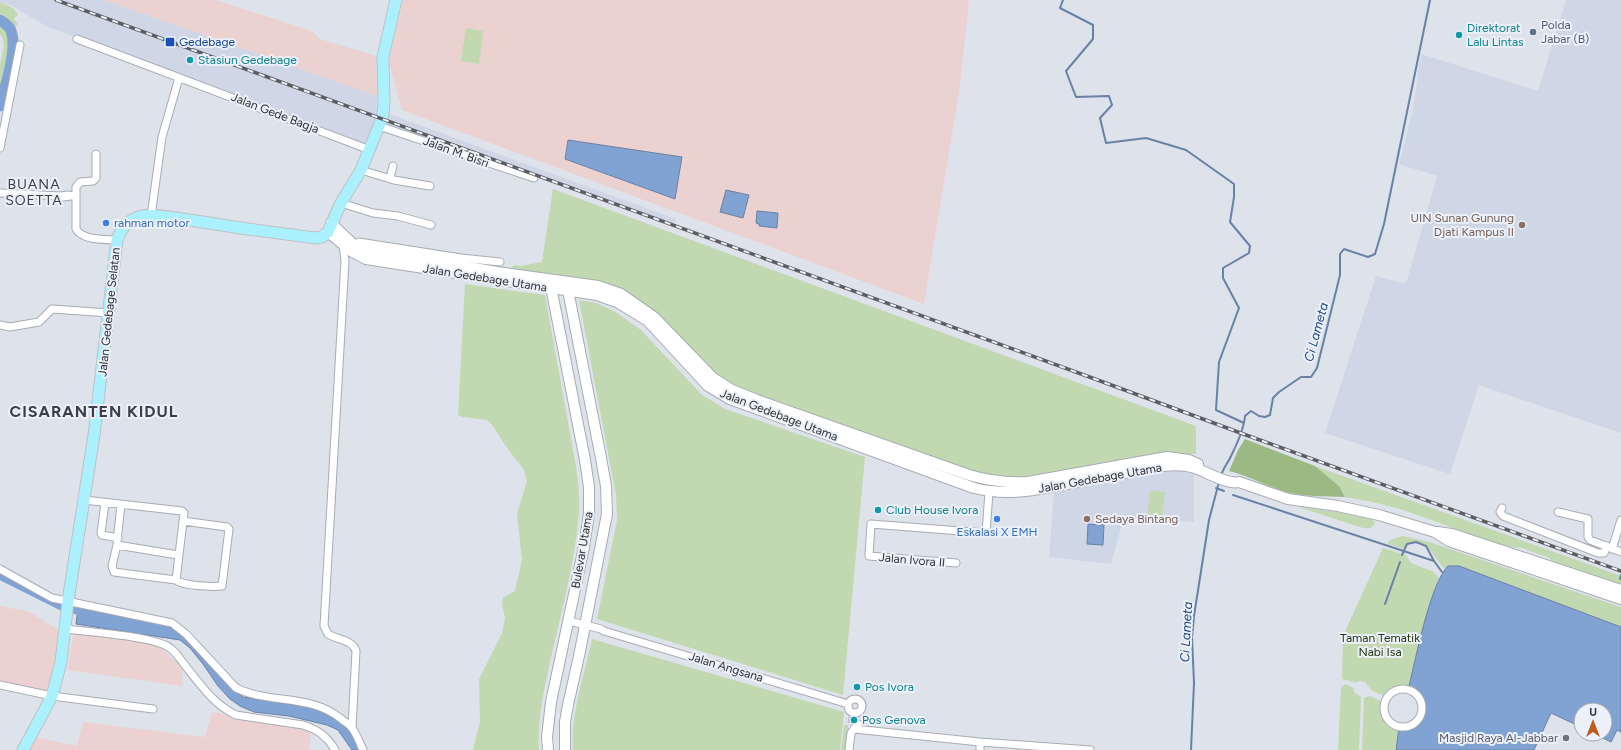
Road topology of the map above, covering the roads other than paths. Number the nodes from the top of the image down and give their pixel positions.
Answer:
1 (396, 0) edge
2 (77, 39) dead end
3 (20, 46) dead end
4 (179, 78) junction
5 (380, 126) junction
6 (0, 148) edge
7 (370, 150) junction
8 (96, 154) dead end
9 (393, 166) dead end
10 (361, 170) junction
11 (390, 178) junction
12 (534, 178) dead end
13 (430, 186) dead end
14 (0, 193) edge
15 (74, 196) junction
16 (341, 203) junction
17 (151, 216) junction
18 (431, 225) dead end
19 (330, 228) junction
20 (117, 240) junction
21 (359, 242) dead end
22 (343, 244) junction
23 (398, 252) junction
24 (500, 262) dead end
25 (422, 263) junction
26 (551, 283) junction
27 (567, 286) junction
28 (109, 313) junction
29 (0, 325) edge
30 (601, 458) junction
31 (585, 460) junction
32 (929, 466) junction
33 (1123, 469) junction
34 (989, 492) junction
35 (84, 500) junction
36 (105, 503) junction
37 (121, 505) junction
38 (1502, 508) dead end
39 (1558, 512) dead end
40 (1621, 520) edge
41 (183, 521) junction
42 (1435, 532) junction
43 (117, 541) junction
44 (1610, 548) junction
45 (1621, 552) edge
46 (178, 555) junction
47 (956, 563) dead end
48 (0, 569) edge
49 (176, 580) junction
50 (1621, 590) edge
51 (1621, 599) edge
52 (68, 602) junction
53 (569, 621) junction
54 (65, 626) junction
55 (587, 626) junction
56 (0, 685) edge
57 (1396, 691) joint
58 (52, 696) junction
59 (153, 709) dead end
60 (853, 719) junction
61 (352, 727) junction
62 (980, 742) junction
63 (23, 750) edge
64 (335, 750) edge
65 (363, 750) edge
66 (548, 750) edge
67 (565, 750) edge
68 (849, 750) edge
69 (980, 750) edge
70 (1090, 750) edge

1 - 5 main road
2 - 4 street, Jalan Gede Bagja
3 - 6 street
4 - 7 street, Jalan Gede Bagja
4 - 17 street
5 - 7 main road
5 - 12 street, Jalan M. Bisri
7 - 10 main road
8 - 15 street
9 - 11 street
10 - 11 street
10 - 16 main road
11 - 13 street
14 - 15 street
15 - 20 street
16 - 18 street
16 - 19 main road
17 - 19 main road, Jalan Gedebage Selatan
17 - 20 main road, Jalan Gedebage Selatan
19 - 22 street, Jalan Gedebage Utama
19 - 23 street, Jalan Gedebage Utama
20 - 28 main road, Jalan Gedebage Selatan
21 - 23 street
22 - 25 street, Jalan Gedebage Utama
22 - 61 street
23 - 24 street
23 - 25 street, Jalan Gedebage Utama
25 - 26 street, Jalan Gedebage Utama
26 - 27 street, Jalan Gedebage Utama
26 - 31 street, Bulevar Utama
27 - 30 street, Bulevar Utama
27 - 32 street, Jalan Gedebage Utama
28 - 29 street
28 - 35 main road, Jalan Gedebage Selatan
30 - 31 street
30 - 55 street, Bulevar Utama
31 - 53 street, Bulevar Utama
32 - 33 street, Jalan Gedebage Utama
32 - 34 street, Jalan Gedebage Utama
33 - 34 street, Jalan Gedebage Utama
33 - 42 street, Jalan Gedebage Utama
34 - 47 street, Jalan Ivora II
35 - 36 street
35 - 52 main road, Jalan Gedebage Selatan
36 - 37 street
36 - 43 street
37 - 41 street
37 - 43 street
38 - 44 street
39 - 44 street
40 - 44 street
41 - 46 street
41 - 49 street
42 - 50 street
42 - 51 street
43 - 46 street
43 - 49 street
44 - 45 street
46 - 49 street
48 - 52 street
52 - 54 main road, Jalan Gedebage Selatan
52 - 61 street
53 - 55 street, Jalan Angsana
53 - 66 street, Bulevar Utama
54 - 58 main road, Jalan Gedebage Selatan
54 - 64 street
55 - 60 street, Jalan Angsana
55 - 67 street, Bulevar Utama
56 - 58 street
57 - 57 street
58 - 59 street
58 - 63 main road, Jalan Gedebage Selatan
60 - 62 street, Jalan Angsana
60 - 68 street
61 - 65 street
62 - 69 street
62 - 70 street, Jalan Angsana

